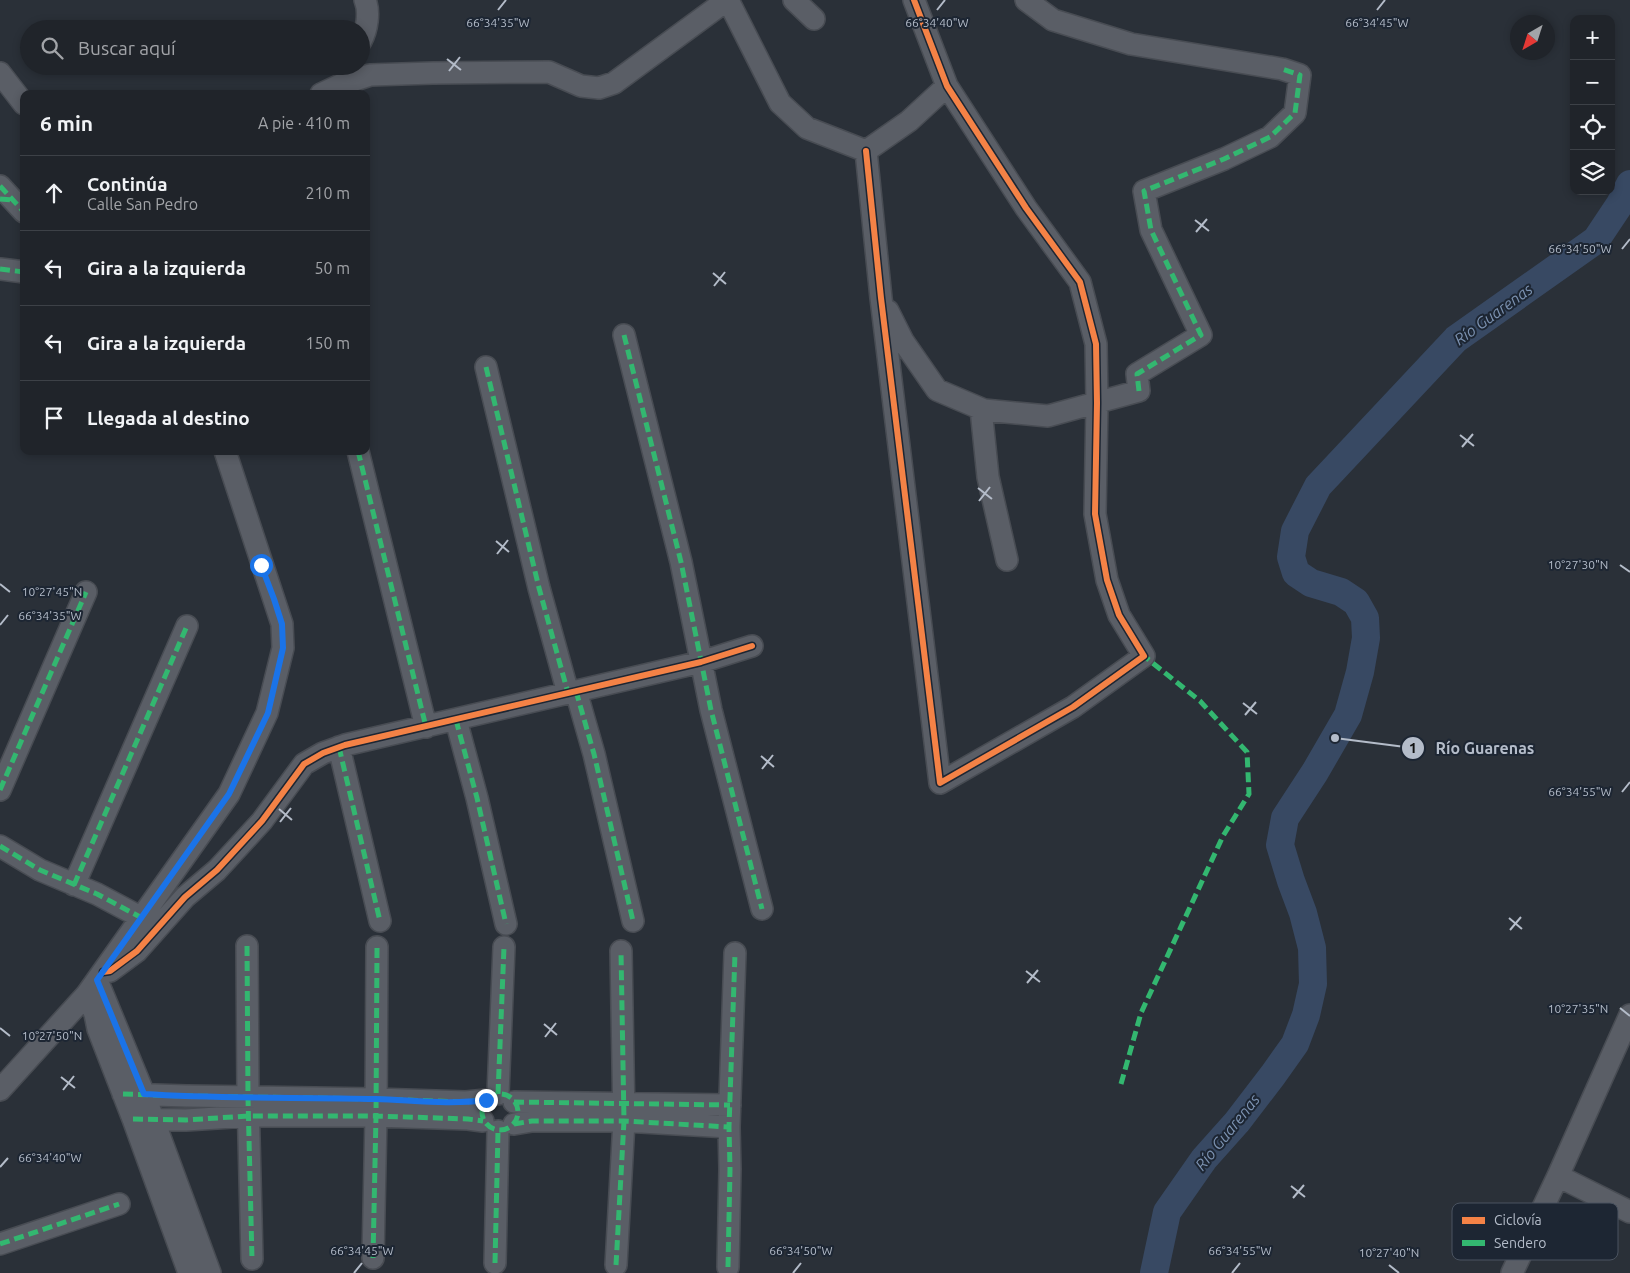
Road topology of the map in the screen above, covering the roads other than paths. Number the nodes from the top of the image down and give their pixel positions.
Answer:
1 (365, 0) edge
2 (728, 0) edge
3 (794, 0) edge
4 (914, 0) edge
5 (1026, 0) edge
6 (814, 19) dead end
7 (366, 20) edge
8 (0, 73) edge
9 (336, 82) edge
10 (947, 86) junction
11 (20, 99) edge
12 (866, 151) junction
13 (0, 268) edge
14 (20, 271) edge
15 (882, 298) junction
16 (624, 335) dead end
17 (486, 367) dead end
18 (1097, 403) junction
19 (981, 409) junction
20 (226, 455) edge
21 (359, 455) edge
22 (1007, 560) dead end
23 (86, 592) dead end
24 (187, 626) dead end
25 (752, 646) dead end
26 (702, 662) junction
27 (572, 692) junction
28 (456, 720) junction
29 (426, 726) junction
30 (339, 746) junction
31 (0, 790) edge
32 (0, 846) edge
33 (74, 884) junction
34 (762, 909) dead end
35 (142, 918) junction
36 (380, 921) dead end
37 (633, 921) dead end
38 (506, 924) dead end
39 (247, 946) dead end
40 (504, 946) dead end
41 (377, 947) dead end
42 (621, 950) dead end
43 (736, 953) dead end
44 (96, 982) junction
45 (1630, 1015) edge
46 (0, 1090) edge
47 (134, 1094) junction
48 (499, 1098) junction
49 (730, 1105) junction
50 (248, 1107) junction
51 (376, 1108) junction
52 (624, 1112) junction
53 (143, 1119) junction
54 (498, 1125) junction
55 (729, 1127) junction
56 (1558, 1176) junction
57 (1545, 1203) edge
58 (1612, 1203) edge
59 (119, 1204) dead end
60 (1618, 1206) edge
61 (1630, 1212) edge
62 (0, 1244) edge
63 (373, 1258) dead end
64 (252, 1259) dead end
65 (1518, 1260) edge
66 (495, 1262) dead end
67 (616, 1265) dead end
68 (728, 1267) dead end
69 (189, 1273) edge
70 (210, 1273) edge
71 (1512, 1273) edge

1 - 7 street
2 - 9 street
2 - 12 street
3 - 6 street
4 - 10 street
5 - 18 street
8 - 11 street
10 - 12 street
10 - 18 street
12 - 15 street
13 - 14 street
15 - 18 street
15 - 19 street
16 - 26 street
17 - 27 street
18 - 19 street
19 - 22 street
20 - 35 street
21 - 29 street
23 - 31 street
24 - 33 street
25 - 26 street
26 - 27 street
26 - 34 street
27 - 28 street
27 - 37 street
28 - 29 street
28 - 38 street
29 - 30 street
30 - 36 street
30 - 44 street
32 - 33 street
33 - 35 street
35 - 44 street
39 - 50 street
40 - 48 street
41 - 51 street
42 - 52 street
43 - 49 street
44 - 46 street
44 - 47 street
45 - 56 street
47 - 50 street
47 - 53 street
48 - 51 street
48 - 52 street
48 - 54 street
48 - 54 street
49 - 52 street
49 - 55 street
50 - 51 street
50 - 53 street
50 - 64 street
51 - 54 street
51 - 63 street
52 - 54 street
52 - 55 street
52 - 67 street
53 - 69 street
53 - 70 street
54 - 66 street
55 - 68 street
56 - 57 street
56 - 58 street
59 - 62 street
60 - 61 street
65 - 71 street

